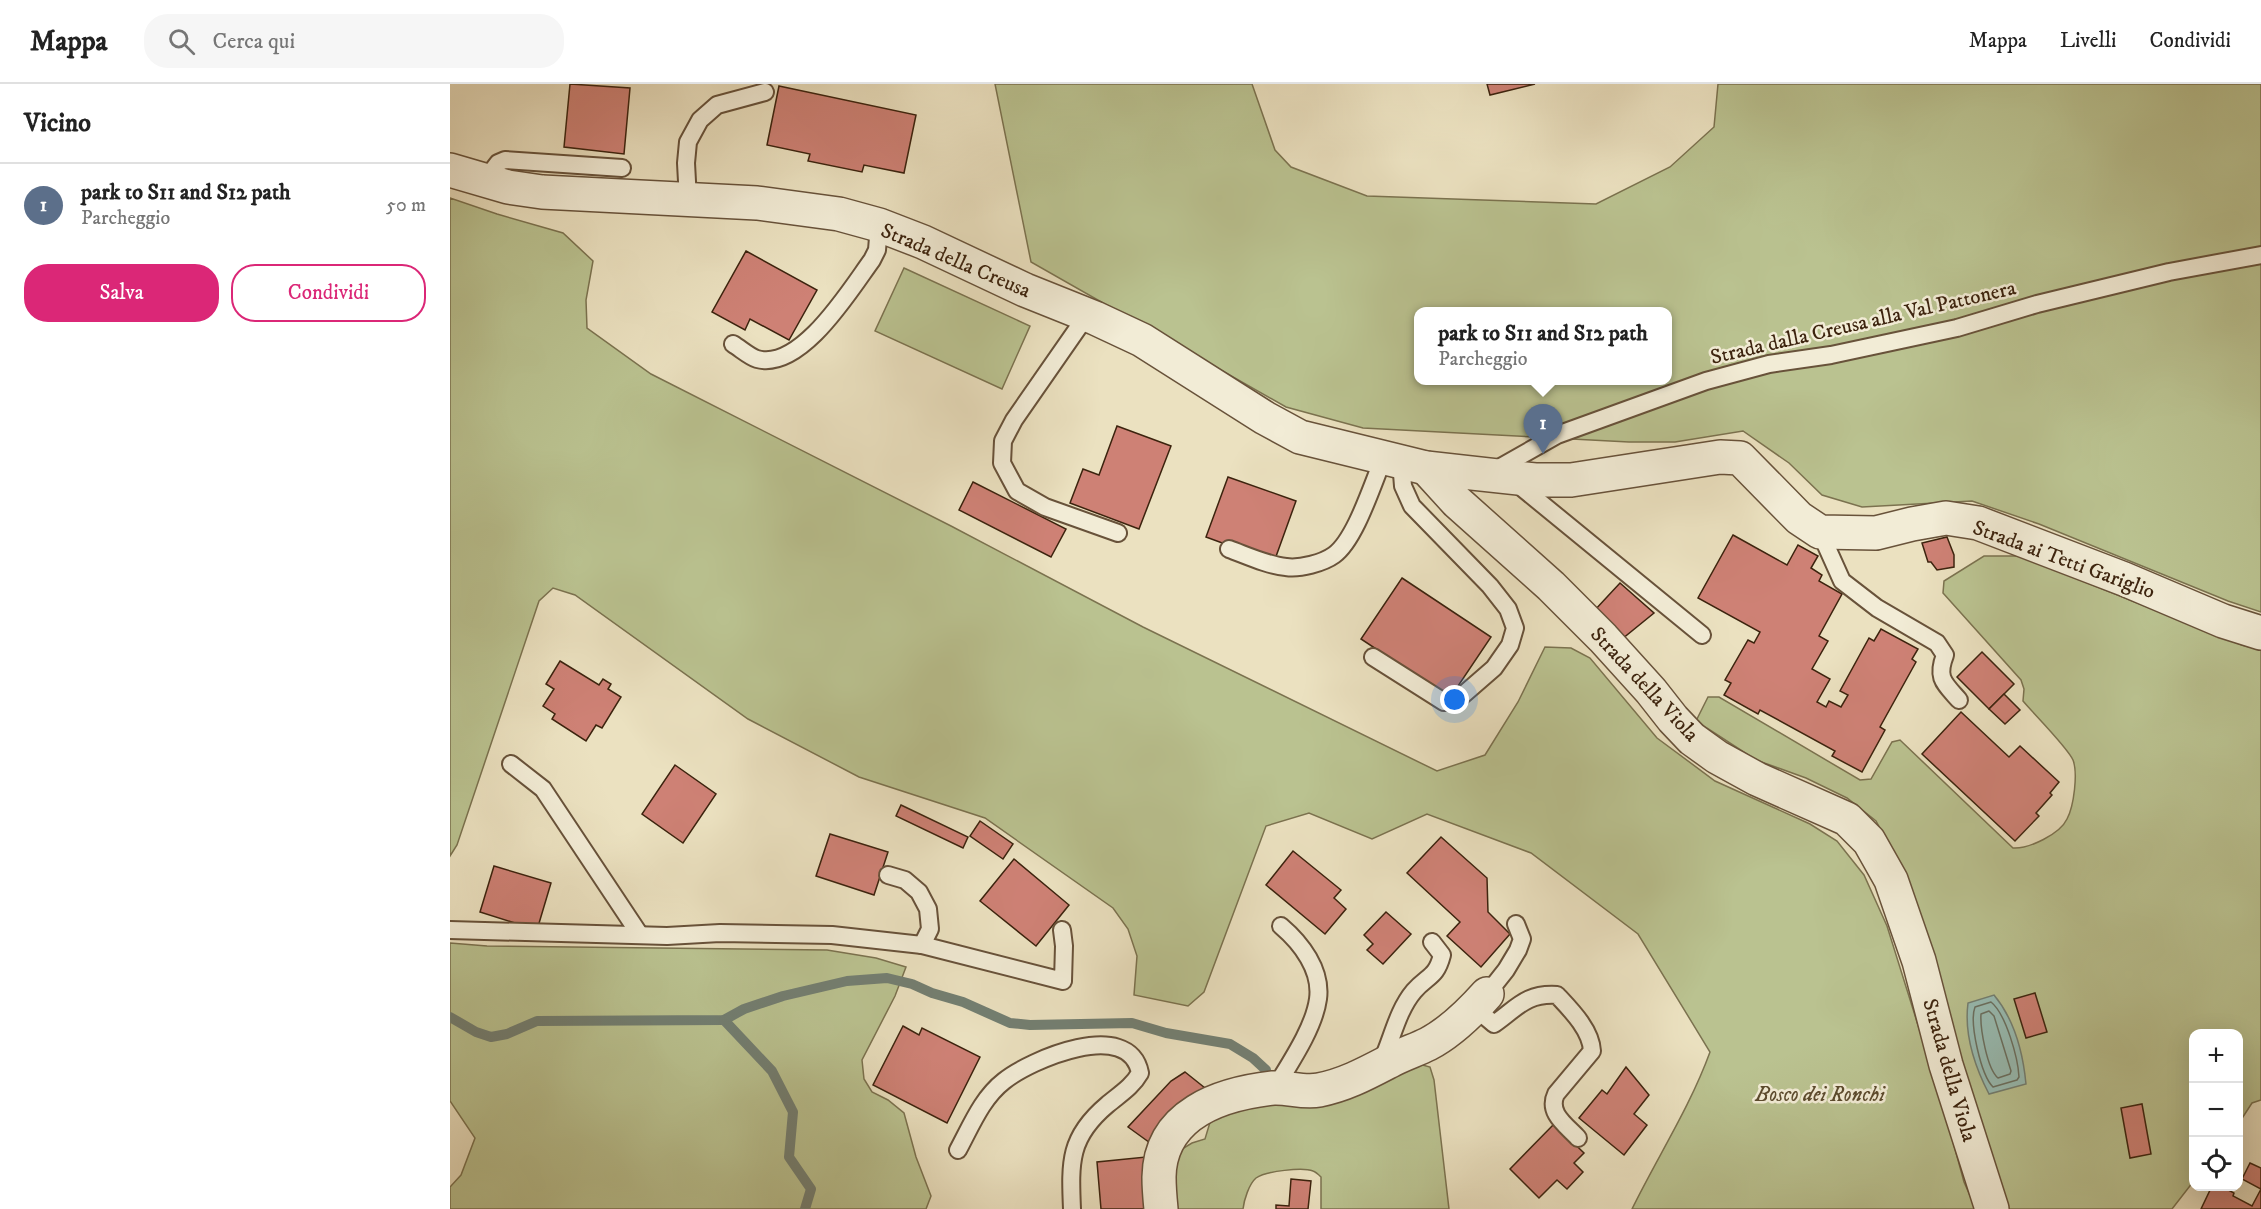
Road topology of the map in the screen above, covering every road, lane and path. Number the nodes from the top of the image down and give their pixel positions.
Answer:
1 (765, 92) dead end
2 (622, 168) dead end
3 (450, 170) edge
4 (485, 180) junction
5 (688, 200) junction
6 (879, 225) junction
7 (2261, 255) edge
8 (1087, 315) junction
9 (734, 344) dead end
10 (1404, 462) junction
11 (1498, 475) junction
12 (1820, 532) junction
13 (1118, 533) dead end
14 (1229, 549) dead end
15 (2261, 633) edge
16 (1702, 635) dead end
17 (1373, 657) dead end
18 (1959, 700) dead end
19 (511, 764) dead end
20 (888, 875) dead end
21 (1516, 924) dead end
22 (1281, 926) dead end
23 (450, 930) edge
24 (1062, 930) dead end
25 (640, 935) junction
26 (1432, 942) dead end
27 (922, 945) junction
28 (1481, 1001) junction
29 (1379, 1066) junction
30 (1275, 1088) junction
31 (1578, 1138) dead end
32 (958, 1150) dead end
33 (1072, 1209) edge
34 (1161, 1209) edge
35 (1992, 1209) edge

1 - 5 lane
2 - 4 lane
3 - 4 street, Strada della Creusa
4 - 5 street, Strada della Creusa
5 - 6 street, Strada della Creusa
6 - 8 street, Strada della Creusa
6 - 9 lane
7 - 11 lane, Strada dalla Creusa alla Val Pattonera
8 - 10 street, Strada della Creusa
8 - 13 lane
10 - 11 street
10 - 14 lane
10 - 17 lane
10 - 35 street, Strada della Viola
11 - 12 street
11 - 16 lane
12 - 15 street, Strada ai Tetti Gariglio
12 - 18 lane
19 - 25 lane
20 - 27 lane
21 - 28 lane
22 - 30 lane
23 - 25 lane
24 - 27 lane
25 - 27 lane
26 - 29 lane
28 - 29 street
28 - 31 lane
29 - 30 street
30 - 34 street
32 - 33 lane

